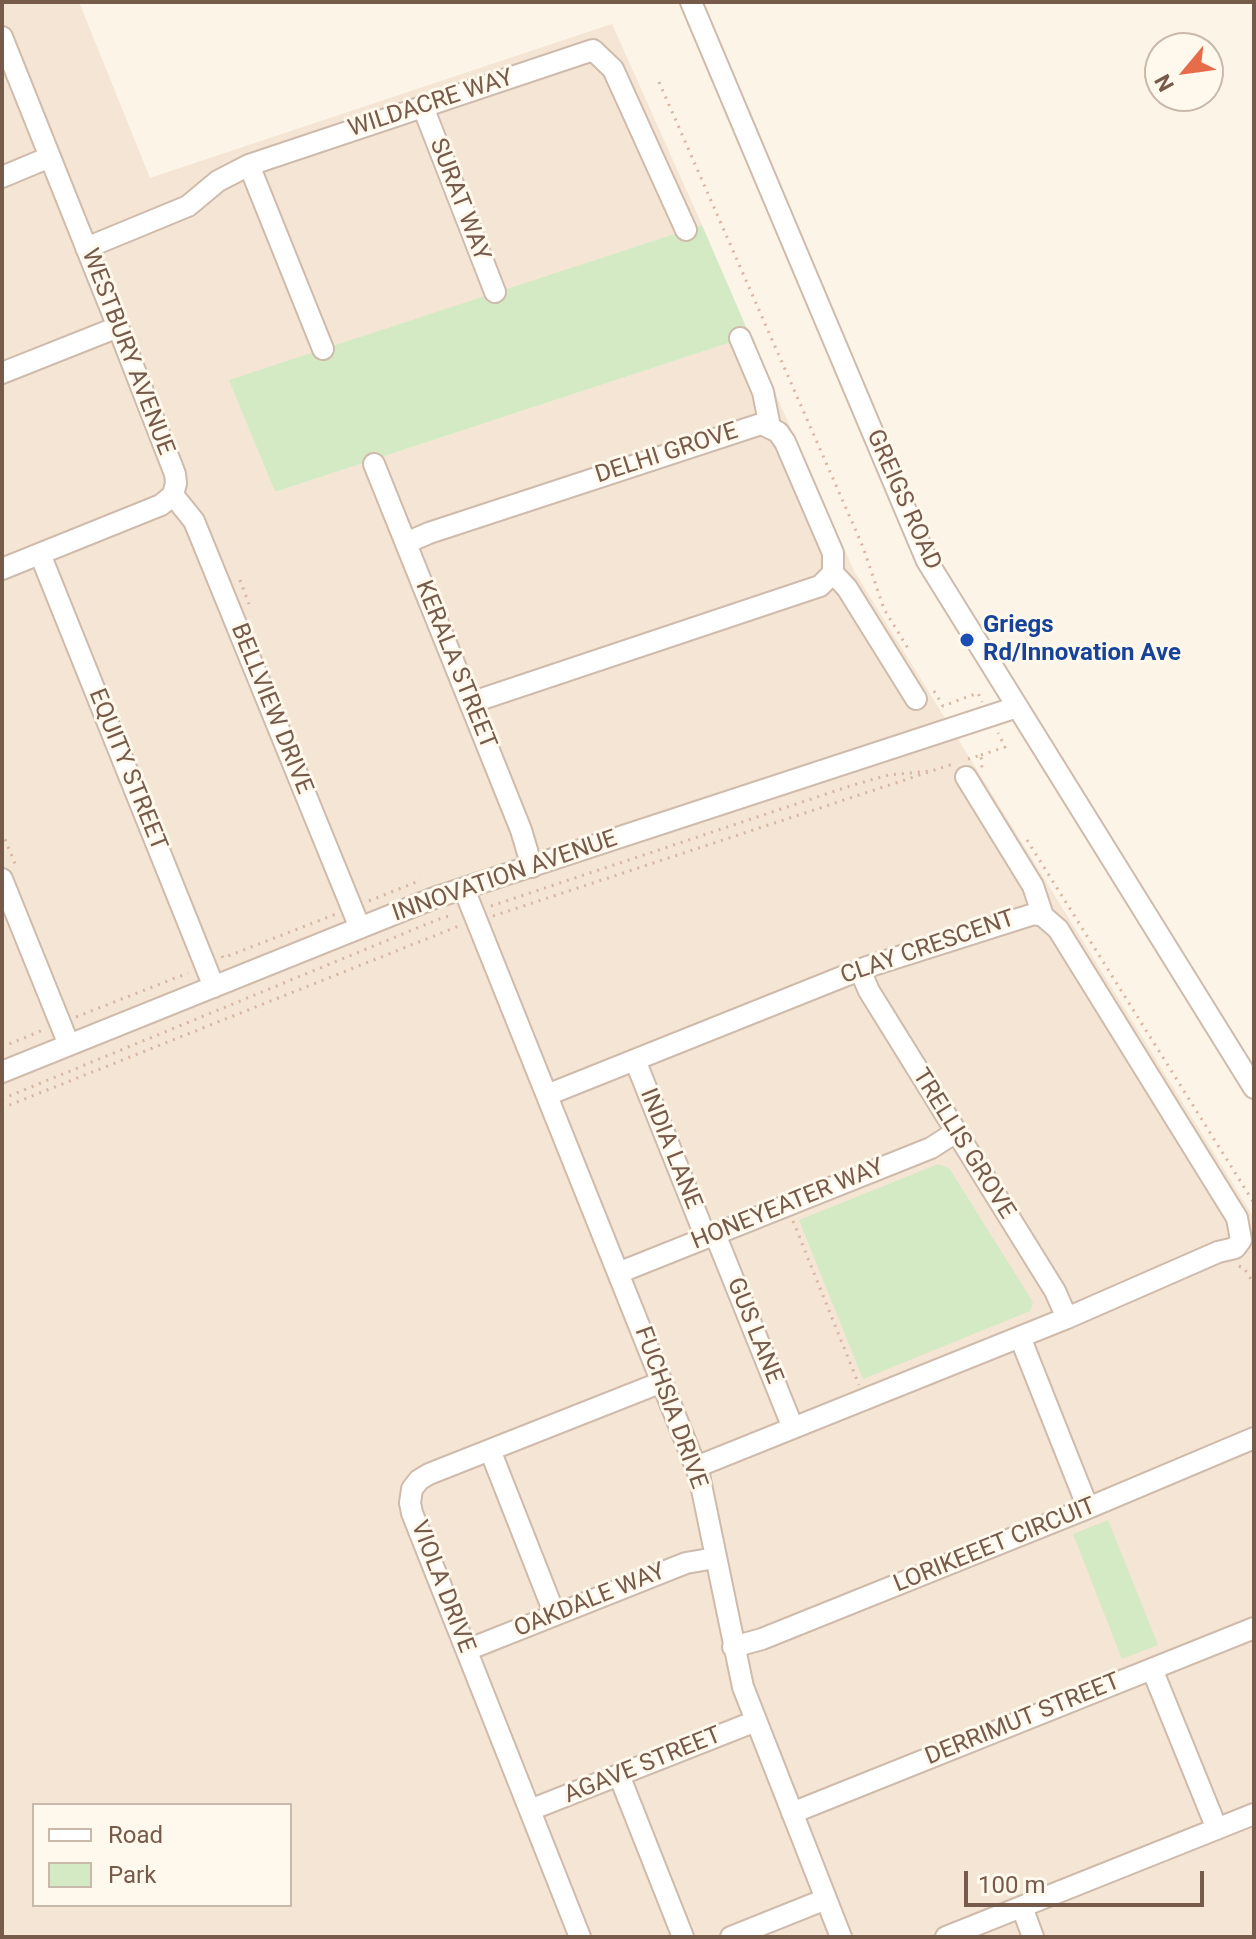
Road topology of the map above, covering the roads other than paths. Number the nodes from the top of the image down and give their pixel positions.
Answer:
1 (691, 2) edge
2 (2, 37) edge
3 (423, 107) junction
4 (50, 157) junction
5 (249, 165) junction
6 (2, 177) edge
7 (686, 230) dead end
8 (86, 248) junction
9 (495, 292) dead end
10 (118, 327) junction
11 (740, 338) dead end
12 (323, 349) dead end
13 (2, 373) edge
14 (770, 427) junction
15 (374, 464) dead end
16 (173, 495) junction
17 (406, 543) junction
18 (40, 554) junction
19 (2, 569) edge
20 (833, 573) junction
21 (922, 690) road end
22 (470, 703) junction
23 (1017, 707) junction
24 (967, 768) road end
25 (532, 867) junction
26 (2, 879) edge
27 (464, 889) junction
28 (1043, 916) junction
29 (360, 928) junction
30 (860, 970) junction
31 (214, 987) junction
32 (69, 1045) junction
33 (635, 1060) junction
34 (2, 1072) edge
35 (1254, 1088) edge
36 (547, 1095) junction
37 (956, 1132) junction
38 (710, 1236) junction
39 (1247, 1247) edge
40 (618, 1273) junction
41 (1067, 1318) junction
42 (1020, 1337) junction
43 (662, 1382) junction
44 (793, 1428) junction
45 (1254, 1438) edge
46 (490, 1450) junction
47 (696, 1467) junction
48 (1088, 1508) junction
49 (715, 1558) junction
50 (555, 1615) junction
51 (1254, 1628) edge
52 (733, 1647) junction
53 (467, 1650) junction
54 (1152, 1669) junction
55 (756, 1721) junction
56 (619, 1775) junction
57 (530, 1810) junction
58 (792, 1813) junction
59 (1254, 1814) edge
60 (1217, 1829) junction
61 (826, 1899) junction
62 (1022, 1907) junction
63 (580, 1937) edge
64 (683, 1937) edge
65 (731, 1937) edge
66 (841, 1937) edge
67 (946, 1937) edge
68 (1033, 1937) edge

1 - 23 street, GREIGS ROAD
2 - 4 street, WESTBURY AVENUE
3 - 5 street, WILDACRE WAY
3 - 7 street, WILDACRE WAY
3 - 9 street, SURAT WAY
4 - 6 street
4 - 8 street, WESTBURY AVENUE
5 - 8 street, WILDACRE WAY
5 - 12 street
8 - 10 street, WESTBURY AVENUE
10 - 13 street
10 - 16 street, WESTBURY AVENUE
11 - 14 street
14 - 17 street, DELHI GROVE
14 - 20 street, DELHI GROVE
15 - 17 street, KERALA STREET
16 - 18 street
16 - 29 street, BELLVIEW DRIVE
17 - 22 street, KERALA STREET
18 - 19 street
18 - 31 street, EQUITY STREET
20 - 21 street
20 - 22 street
22 - 25 street, KERALA STREET
23 - 25 street, INNOVATION AVENUE
23 - 35 street, GREIGS ROAD
24 - 28 street
25 - 27 street, INNOVATION AVENUE
26 - 32 street
27 - 29 street, INNOVATION AVENUE
27 - 36 street, FUCHSIA DRIVE
28 - 30 street, CLAY CRESCENT
28 - 39 street, CLAY CRESCENT
29 - 31 street, INNOVATION AVENUE
30 - 33 street, CLAY CRESCENT
30 - 37 street, TRELLIS GROVE
31 - 32 street, INNOVATION AVENUE
32 - 34 street, INNOVATION AVENUE
33 - 36 street, CLAY CRESCENT
33 - 38 street, INDIA LANE
36 - 40 street, FUCHSIA DRIVE
37 - 38 street, HONEYEATER WAY
37 - 41 street, TRELLIS GROVE
38 - 40 street, HONEYEATER WAY
38 - 44 street, GUS LANE
39 - 41 street, CLAY CRESCENT
40 - 43 street, FUCHSIA DRIVE
41 - 42 street, CLAY CRESCENT
42 - 44 street, CLAY CRESCENT
42 - 48 street
43 - 46 street, VIOLA DRIVE
43 - 47 street, FUCHSIA DRIVE
44 - 47 street, CLAY CRESCENT
45 - 48 street, LORIKEEET CIRCUIT
46 - 50 street
46 - 53 street, VIOLA DRIVE
47 - 49 street, FUCHSIA DRIVE
48 - 52 street, LORIKEEET CIRCUIT
49 - 50 street, OAKDALE WAY
49 - 52 street, FUCHSIA DRIVE
50 - 53 street, OAKDALE WAY
51 - 54 street, DERRIMUT STREET
52 - 55 street, FUCHSIA DRIVE
53 - 57 street, VIOLA DRIVE
54 - 58 street, DERRIMUT STREET
54 - 60 street
55 - 56 street, AGAVE STREET
55 - 58 street, FUCHSIA DRIVE
56 - 57 street, AGAVE STREET
56 - 64 street
57 - 63 street, VIOLA DRIVE
58 - 61 street, FUCHSIA DRIVE
59 - 60 street
60 - 62 street
61 - 65 street
61 - 66 street, FUCHSIA DRIVE
62 - 67 street
62 - 68 street

